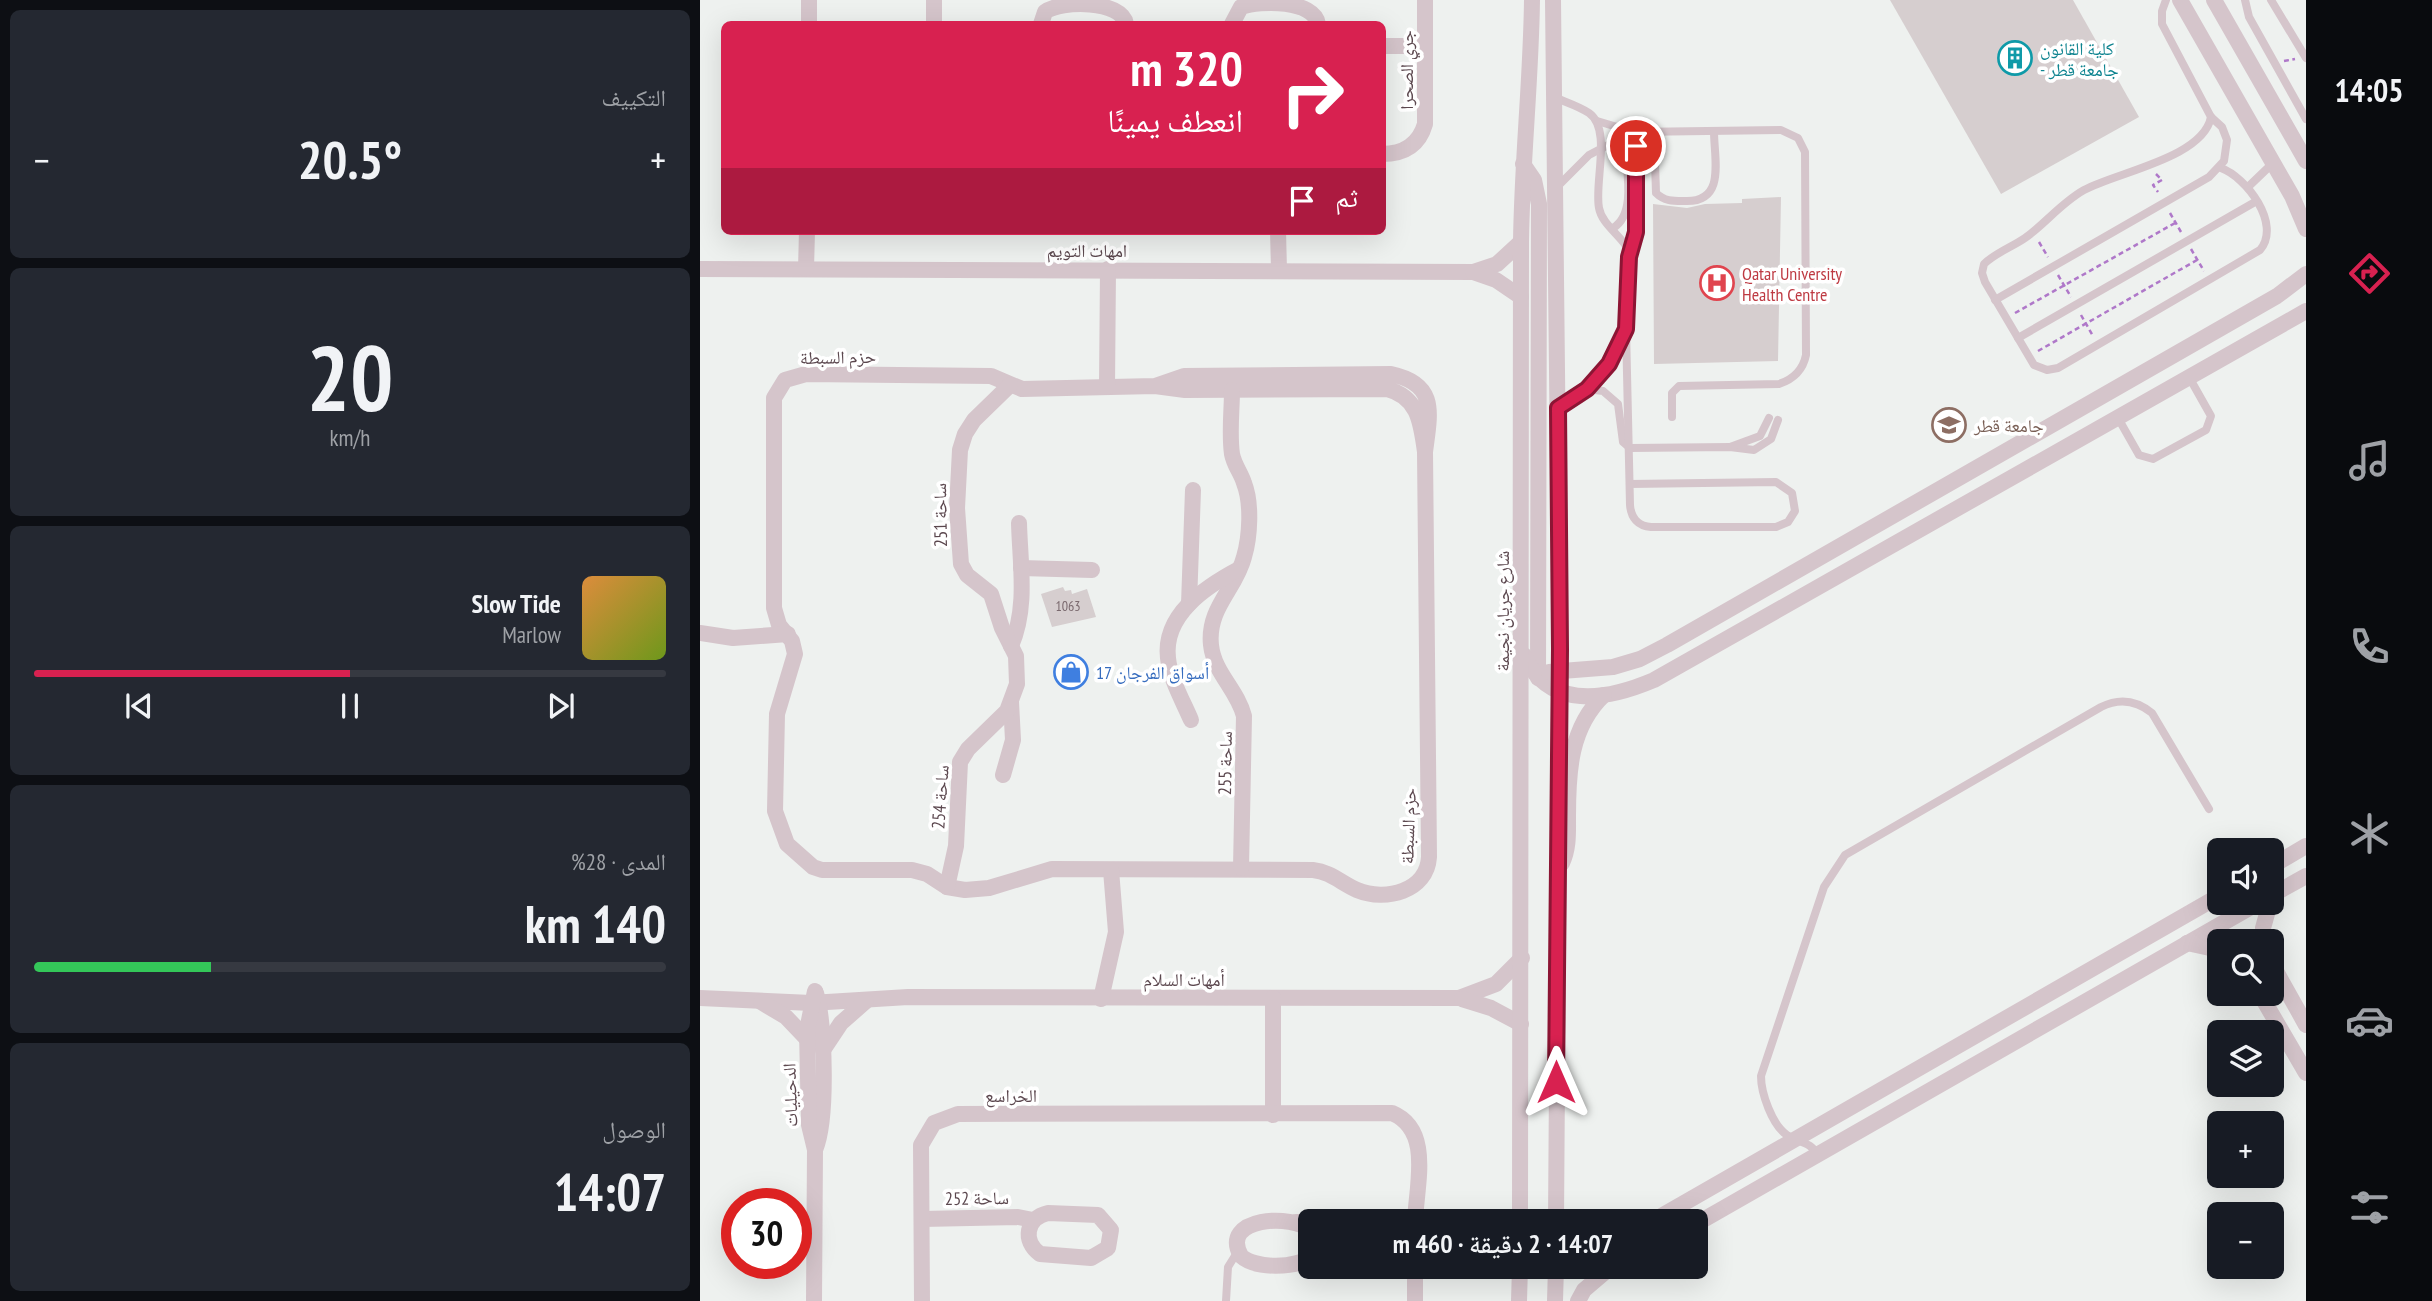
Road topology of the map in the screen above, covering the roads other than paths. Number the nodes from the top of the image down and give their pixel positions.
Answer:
1 (809, 0) edge
2 (934, 0) edge
3 (1425, 0) edge
4 (1532, 0) edge
5 (1553, 0) edge
6 (2166, 0) edge
7 (2180, 0) edge
8 (2214, 0) edge
9 (2245, 0) edge
10 (2271, 0) edge
11 (1246, 2) edge
12 (1118, 3) edge
13 (809, 21) edge
14 (934, 21) edge
15 (1042, 21) edge
16 (1125, 21) edge
17 (1233, 21) edge
18 (1317, 21) edge
19 (1386, 46) edge
20 (1425, 46) junction
21 (2306, 58) edge
22 (1554, 97) junction
23 (2211, 117) junction
24 (2306, 119) edge
25 (1597, 121) junction
26 (1654, 131) junction
27 (1714, 131) junction
28 (1634, 132) junction
29 (1625, 145) dead end
30 (1636, 146) dead end
31 (1600, 148) junction
32 (1386, 153) edge
33 (2306, 161) edge
34 (2273, 163) junction
35 (1523, 164) junction
36 (2221, 168) junction
37 (1556, 187) junction
38 (2248, 187) junction
39 (2255, 202) junction
40 (1631, 205) junction
41 (1613, 228) junction
42 (2306, 229) edge
43 (807, 235) edge
44 (1278, 235) edge
45 (1521, 242) junction
46 (1630, 252) junction
47 (700, 269) edge
48 (806, 269) junction
49 (1108, 269) junction
50 (1279, 270) junction
51 (1473, 272) junction
52 (2306, 274) edge
53 (1521, 297) junction
54 (1995, 300) junction
55 (2306, 311) edge
56 (1626, 329) junction
57 (2018, 338) junction
58 (2193, 345) junction
59 (2207, 366) junction
60 (2189, 377) junction
61 (1261, 382) junction
62 (1010, 385) junction
63 (1156, 386) junction
64 (1107, 387) junction
65 (1587, 389) junction
66 (1232, 390) junction
67 (1558, 408) junction
68 (1672, 417) dead end
69 (2119, 418) junction
70 (1774, 419) dead end
71 (1630, 448) junction
72 (1630, 484) junction
73 (1193, 490) dead end
74 (1019, 523) dead end
75 (1803, 565) junction
76 (1020, 568) junction
77 (1241, 568) junction
78 (1092, 569) dead end
79 (1815, 587) junction
80 (1189, 604) junction
81 (700, 633) edge
82 (788, 634) junction
83 (1011, 646) junction
84 (1521, 649) junction
85 (1559, 669) junction
86 (1538, 678) junction
87 (1559, 692) junction
88 (1604, 695) junction
89 (1011, 702) junction
90 (1521, 702) junction
91 (1191, 720) dead end
92 (1003, 775) dead end
93 (2208, 809) dead end
94 (2306, 846) edge
95 (2284, 859) edge
96 (1241, 868) junction
97 (1111, 870) junction
98 (1557, 871) junction
99 (2306, 876) edge
100 (947, 887) junction
101 (2284, 890) edge
102 (2207, 903) edge
103 (2239, 915) edge
104 (2187, 943) junction
105 (2207, 947) edge
106 (1522, 958) junction
107 (2284, 986) edge
108 (908, 997) junction
109 (700, 998) edge
110 (1273, 998) junction
111 (1459, 998) junction
112 (721, 999) junction
113 (815, 999) junction
114 (1101, 999) junction
115 (759, 1001) junction
116 (866, 1001) junction
117 (2267, 1006) edge
118 (1999, 1023) junction
119 (1521, 1024) junction
120 (2306, 1025) edge
121 (807, 1039) junction
122 (2011, 1044) junction
123 (822, 1052) junction
124 (2306, 1073) edge
125 (1273, 1115) junction
126 (1794, 1139) junction
127 (815, 1150) junction
128 (1818, 1155) junction
129 (1415, 1209) edge
130 (1520, 1209) edge
131 (1556, 1209) edge
132 (1673, 1209) edge
133 (1708, 1217) edge
134 (922, 1219) junction
135 (1033, 1220) junction
136 (1298, 1226) edge
137 (1238, 1251) junction
138 (1298, 1263) edge
139 (1415, 1279) edge
140 (1520, 1279) edge
141 (1556, 1279) edge
142 (1597, 1279) edge
143 (814, 1301) edge
144 (922, 1301) edge
145 (1226, 1301) edge
146 (1415, 1301) edge
147 (1519, 1301) edge
148 (1555, 1301) edge
149 (1578, 1301) edge

1 - 13 street
2 - 14 street
3 - 20 street, جري الصحرا
4 - 35 street, شارع جريان نجيمة
5 - 22 street
6 - 23 lane
7 - 34 street
8 - 33 street
9 - 24 lane
10 - 21 lane
11 - 17 street
11 - 18 street
12 - 15 street
12 - 16 street
19 - 20 street
20 - 32 street, جري الصحرا
22 - 25 lane
22 - 37 street
23 - 36 lane
23 - 54 lane
25 - 28 lane
25 - 31 lane
26 - 27 lane
26 - 27 lane
26 - 28 lane
27 - 68 lane
28 - 31 lane
29 - 40 lane
30 - 40 lane
31 - 37 lane
31 - 41 lane
34 - 38 lane
34 - 42 street
35 - 45 street, شارع جريان نجيمة
35 - 86 street
36 - 38 lane
36 - 54 lane
37 - 67 street
38 - 39 lane
39 - 57 lane
39 - 57 lane
40 - 41 lane
40 - 46 lane
41 - 46 lane
43 - 48 street
44 - 50 street
45 - 51 street, امهات التويم
45 - 53 street, شارع جريان نجيمة
46 - 56 lane
47 - 48 street, امهات التويم
48 - 49 street, امهات التويم
49 - 50 street, امهات التويم
49 - 64 street
50 - 51 street, امهات التويم
51 - 53 street, امهات التويم
52 - 58 street
53 - 84 street, شارع جريان نجيمة
54 - 57 lane
55 - 59 street
56 - 65 lane
56 - 71 lane
58 - 59 street
58 - 75 street
59 - 60 street
60 - 69 street
60 - 69 lane
61 - 63 street, حزم السبطة
61 - 66 street, حزم السبطة
61 - 96 street, حزم السبطة
62 - 64 street, حزم السبطة
62 - 82 street, حزم السبطة
62 - 83 street, ساحة 251
63 - 64 street, حزم السبطة
63 - 66 street, حزم السبطة
65 - 67 lane
65 - 71 lane
66 - 77 street
67 - 85 street
69 - 79 street
70 - 71 lane
71 - 72 lane
72 - 72 lane
73 - 80 street
74 - 76 street
75 - 79 street
75 - 85 street
76 - 78 street
76 - 83 street
77 - 80 street
77 - 96 street, ساحة 255
79 - 88 street
80 - 91 street
81 - 82 street
82 - 100 street, حزم السبطة
83 - 89 street, ساحة 254
84 - 86 street
84 - 90 street, شارع جريان نجيمة
85 - 86 street
85 - 87 street
86 - 87 street
86 - 90 street
87 - 88 street
87 - 98 street
88 - 98 street
89 - 92 street
89 - 100 street, ساحة 254
90 - 106 street, شارع جريان نجيمة
93 - 126 lane
94 - 95 street
96 - 97 street, حزم السبطة
97 - 100 street, حزم السبطة
97 - 114 street
98 - 131 street
99 - 101 street
102 - 118 street
103 - 104 street
104 - 105 street
104 - 122 street
106 - 111 street, أمهات السلام
106 - 119 street, شارع جريان نجيمة
107 - 120 street
108 - 113 street, أمهات السلام
108 - 114 street, أمهات السلام
108 - 116 street, أمهات السلام
109 - 112 street, أمهات السلام
110 - 111 street, أمهات السلام
110 - 114 street, أمهات السلام
110 - 125 street
111 - 119 street, أمهات السلام
112 - 113 street, أمهات السلام
112 - 115 street, أمهات السلام
113 - 115 street, أمهات السلام
113 - 116 street, أمهات السلام
113 - 121 street, الدحيليات
113 - 123 street, الدحيليات
115 - 121 street, الدحيليات
116 - 123 street, الدحيليات
117 - 124 street
118 - 122 street
118 - 126 street
119 - 130 street, شارع جريان نجيمة
121 - 127 street, الدحيليات
122 - 128 street
123 - 127 street, الدحيليات
125 - 129 street, الخراسع
125 - 134 street, الخراسع
126 - 128 lane
126 - 132 street
127 - 143 street, الدحيليات
128 - 133 street
134 - 135 street, ساحة 252
134 - 144 street, الخراسع
135 - 135 street, ساحة 252
136 - 137 street
137 - 138 street
137 - 145 lane
139 - 146 street
140 - 147 street
141 - 148 street
142 - 149 street

